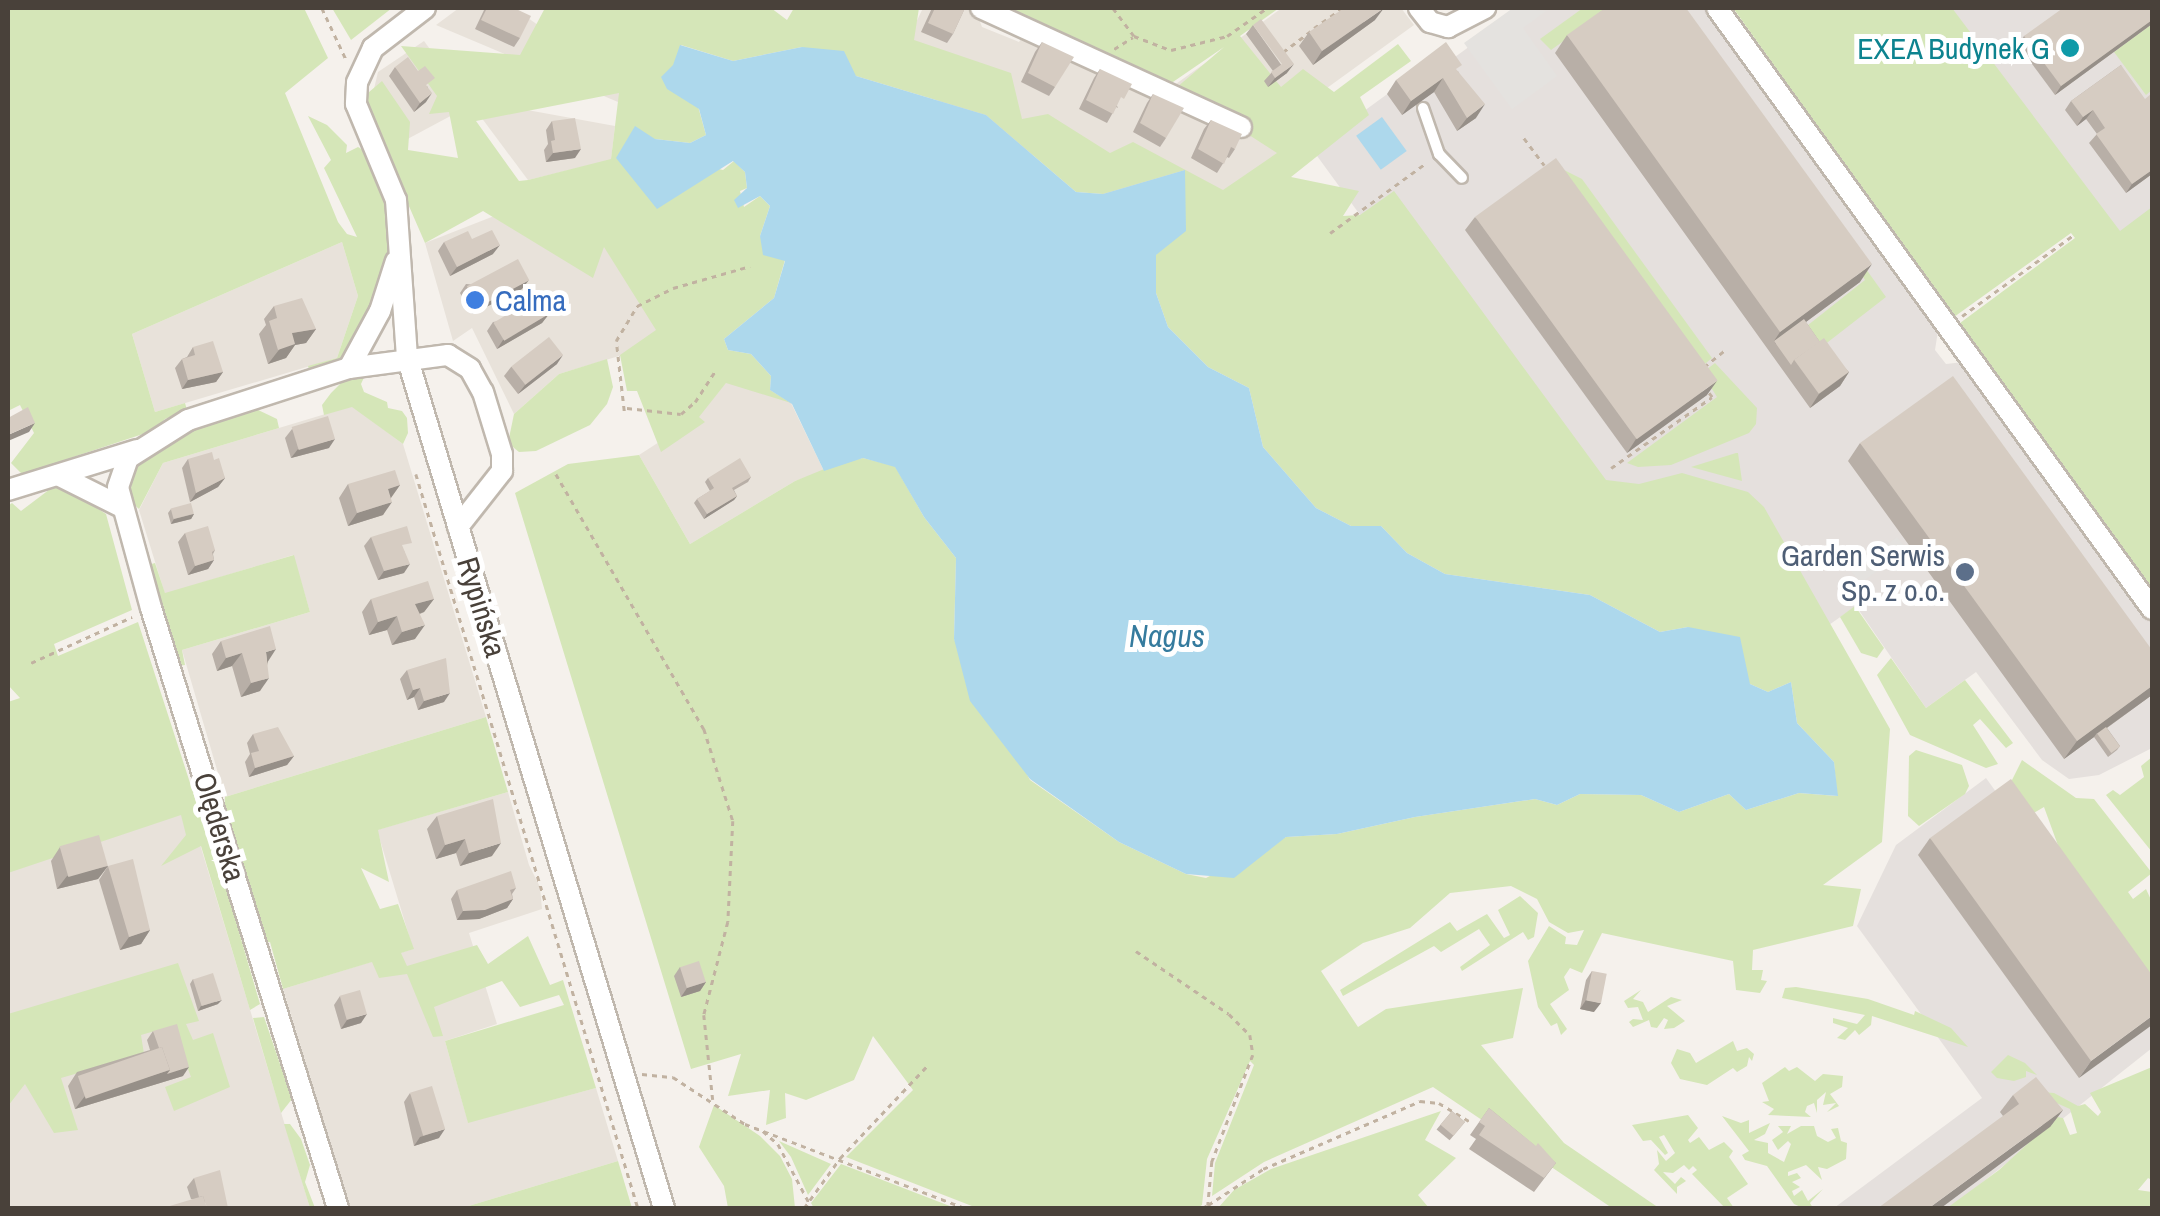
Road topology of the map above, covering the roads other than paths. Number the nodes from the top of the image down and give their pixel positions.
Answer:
1 (425, 8) edge
2 (980, 8) edge
3 (1419, 8) edge
4 (1485, 8) edge
5 (1718, 8) edge
6 (1422, 108) edge
7 (1241, 127) dead end
8 (1462, 178) dead end
9 (400, 243) junction
10 (407, 357) junction
11 (348, 368) junction
12 (138, 449) junction
13 (58, 475) junction
14 (8, 490) edge
15 (122, 506) junction
16 (458, 527) junction
17 (2152, 609) edge
18 (338, 1208) edge
19 (664, 1208) edge

1 - 9 street, Rypińska
2 - 7 street
3 - 4 street
5 - 17 street
6 - 8 lane
9 - 10 street, Rypińska
9 - 11 street
10 - 11 street
10 - 16 street, Rypińska
10 - 16 street
11 - 12 street
12 - 13 street
12 - 15 street, Olęderska
13 - 14 street
13 - 15 street
15 - 18 street, Olęderska
16 - 19 street, Rypińska

